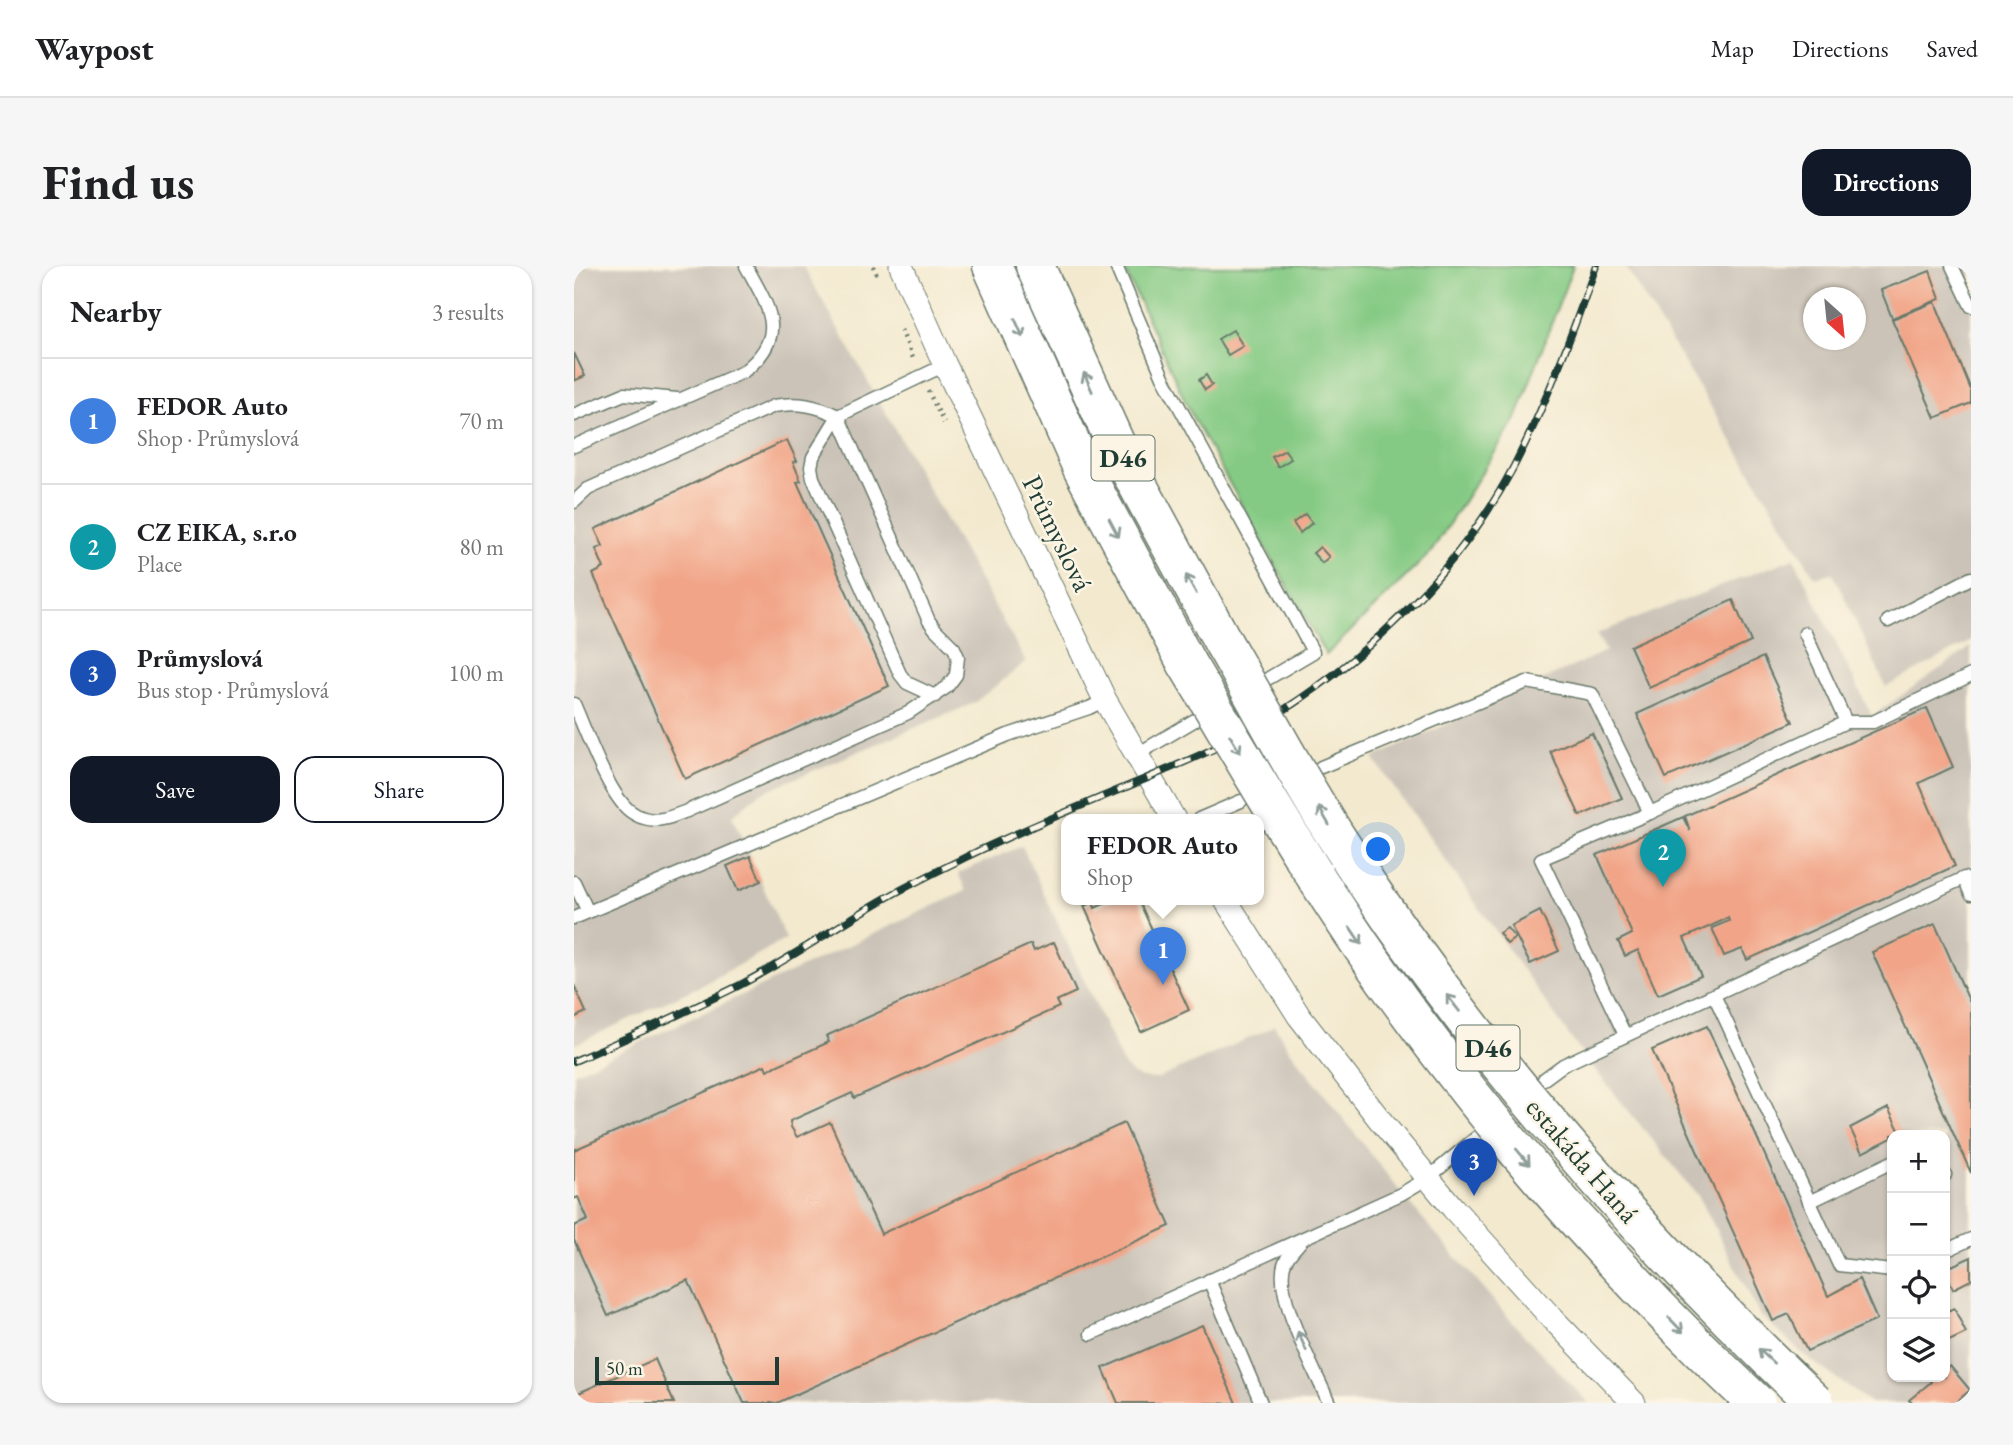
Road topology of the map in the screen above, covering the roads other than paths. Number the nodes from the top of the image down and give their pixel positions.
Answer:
1 (746, 266) edge
2 (901, 266) edge
3 (992, 266) edge
4 (1035, 266) edge
5 (1116, 266) edge
6 (1952, 266) edge
7 (1971, 306) edge
8 (945, 365) junction
9 (680, 400) junction
10 (574, 415) edge
11 (838, 416) junction
12 (574, 446) edge
13 (574, 502) edge
14 (1971, 578) edge
15 (1888, 621) dead end
16 (1805, 633) dead end
17 (1971, 675) edge
18 (1269, 678) dead end
19 (935, 696) junction
20 (1105, 700) junction
21 (574, 704) edge
22 (1195, 720) dead end
23 (1846, 722) junction
24 (1136, 755) junction
25 (1321, 767) dead end
26 (1241, 801) dead end
27 (1650, 813) junction
28 (1171, 814) edge
29 (1211, 814) edge
30 (1967, 877) edge
31 (574, 881) edge
32 (1971, 894) edge
33 (1229, 905) edge
34 (587, 912) junction
35 (574, 918) edge
36 (1714, 995) junction
37 (1625, 1035) junction
38 (1544, 1079) dead end
39 (1476, 1136) dead end
40 (1887, 1164) edge
41 (1428, 1178) junction
42 (1810, 1202) junction
43 (1303, 1238) junction
44 (1971, 1239) edge
45 (1950, 1249) edge
46 (1887, 1270) edge
47 (1209, 1280) junction
48 (1091, 1334) dead end
49 (1261, 1403) edge
50 (1329, 1403) edge
51 (1634, 1403) edge
52 (1756, 1403) edge
53 (1815, 1403) edge

1 - 9 lane
2 - 8 street, Průmyslová
3 -> 52 highway, estakáda Haná / D46, bridge
53 -> 4 highway, estakáda Haná / D46, bridge
5 - 18 lane
6 - 7 lane
8 - 11 lane
8 - 20 street, Průmyslová
9 - 10 lane
9 - 12 lane
11 - 13 lane
11 - 19 lane
11 - 19 lane
14 - 15 lane
16 - 23 lane
17 - 23 lane
19 - 21 lane
20 - 24 street, Průmyslová
20 - 34 lane
22 - 24 lane
23 - 27 lane
24 - 28 street, Průmyslová
25 - 27 lane
26 - 29 lane
27 - 37 lane
30 - 32 lane
30 - 36 lane
31 - 34 lane
33 - 41 street
34 - 35 lane
36 - 37 lane
36 - 42 lane
37 - 38 lane
39 - 41 lane
40 - 42 lane
41 - 43 lane
41 - 51 street
42 - 46 lane
43 - 47 lane
50 -> 43 lane
44 - 45 lane
47 - 48 lane
47 - 49 lane

